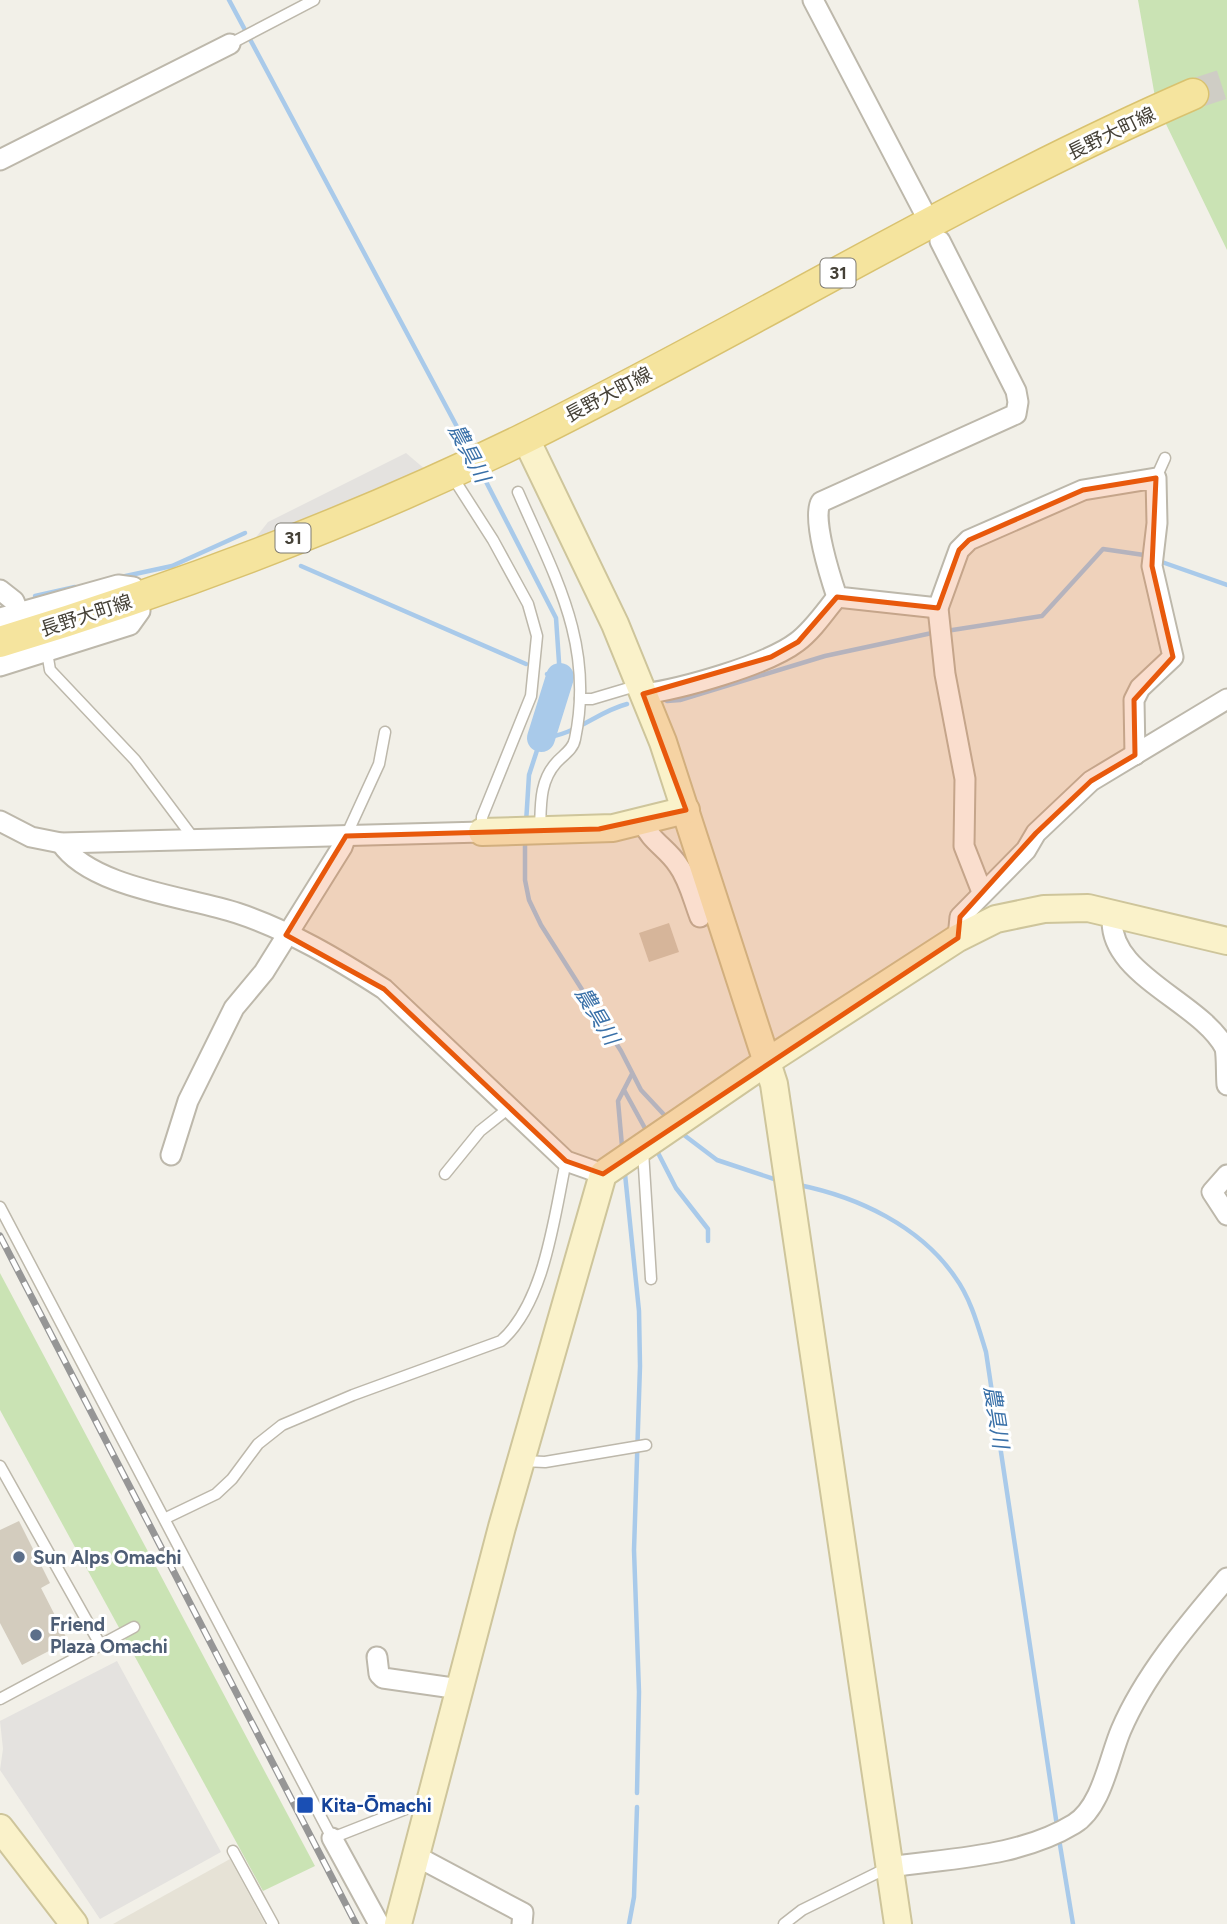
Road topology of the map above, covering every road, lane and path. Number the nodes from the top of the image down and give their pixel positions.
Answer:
1 (314, 0) edge
2 (813, 0) edge
3 (235, 42) joint
4 (1193, 94) tunnel mouth
5 (0, 160) edge
6 (925, 214) dead end
7 (940, 241) dead end
8 (526, 437) junction
9 (1165, 458) dead end
10 (454, 471) junction
11 (1156, 478) junction
12 (518, 492) dead end
13 (0, 590) edge
14 (837, 597) junction
15 (139, 598) junction
16 (937, 608) junction
17 (19, 613) junction
18 (0, 618) edge
19 (0, 642) edge
20 (47, 652) junction
21 (0, 666) edge
22 (641, 690) junction
23 (580, 699) junction
24 (1227, 699) edge
25 (385, 732) dead end
26 (1135, 755) junction
27 (686, 810) junction
28 (0, 821) edge
29 (642, 822) junction
30 (536, 831) junction
31 (487, 832) junction
32 (346, 836) junction
33 (194, 839) junction
34 (61, 843) junction
35 (982, 892) junction
36 (1113, 913) junction
37 (700, 917) dead end
38 (286, 935) junction
39 (958, 938) junction
40 (1227, 941) edge
41 (768, 1061) junction
42 (1227, 1085) edge
43 (509, 1108) junction
44 (644, 1145) junction
45 (171, 1155) dead end
46 (566, 1161) junction
47 (445, 1174) dead end
48 (603, 1174) junction
49 (1227, 1175) edge
50 (0, 1208) edge
51 (1227, 1215) edge
52 (651, 1279) dead end
53 (646, 1445) dead end
54 (521, 1461) junction
55 (0, 1466) edge
56 (166, 1518) junction
57 (1227, 1578) edge
58 (134, 1627) dead end
59 (102, 1646) junction
60 (377, 1657) dead end
61 (460, 1689) junction
62 (0, 1699) edge
63 (429, 1808) junction
64 (0, 1828) edge
65 (332, 1838) junction
66 (233, 1851) dead end
67 (416, 1856) junction
68 (890, 1867) junction
69 (74, 1924) edge
70 (273, 1924) edge
71 (379, 1924) edge
72 (398, 1924) edge
73 (522, 1924) edge
74 (785, 1924) edge
75 (898, 1924) edge

1 - 3 lane
2 - 6 street
3 - 5 street
4 - 8 main road, 長野大町線 / 31
7 - 14 street
8 - 10 main road, 長野大町線 / 31
8 - 22 street
9 - 11 lane
10 - 15 main road, 長野大町線 / 31
10 - 31 lane
11 - 16 street
11 - 26 street
12 - 23 lane
13 - 17 street
14 - 16 street
14 - 22 street
15 - 17 street
15 - 19 main road, 長野大町線 / 31
15 - 20 street
16 - 35 street
17 - 18 street
20 - 21 street
20 - 33 lane
22 - 23 lane
22 - 27 street
23 - 30 lane
24 - 26 street
25 - 32 lane
26 - 35 street
27 - 29 street
27 - 41 street
28 - 34 street
29 - 30 street
29 - 37 street
30 - 31 street
31 - 32 street
32 - 33 street
32 - 38 street
33 - 34 street
34 - 38 street
35 - 39 street
36 - 39 street
36 - 40 street
36 - 42 street
38 - 43 street
38 - 45 street
39 - 41 street
41 - 44 street
41 - 68 street
43 - 46 street
43 - 47 lane
44 - 48 street
44 - 52 lane
46 - 48 street
46 - 56 lane
48 - 54 street
49 - 51 street
50 - 56 lane
53 - 54 lane
54 - 61 street
55 - 59 lane
56 - 65 lane
57 - 68 street
58 - 59 lane
59 - 62 lane
60 - 61 street
61 - 63 street
63 - 65 lane
63 - 67 street
64 - 69 street
65 - 71 street
66 - 70 lane
67 - 72 street
67 - 73 street
68 - 74 lane
68 - 75 street

